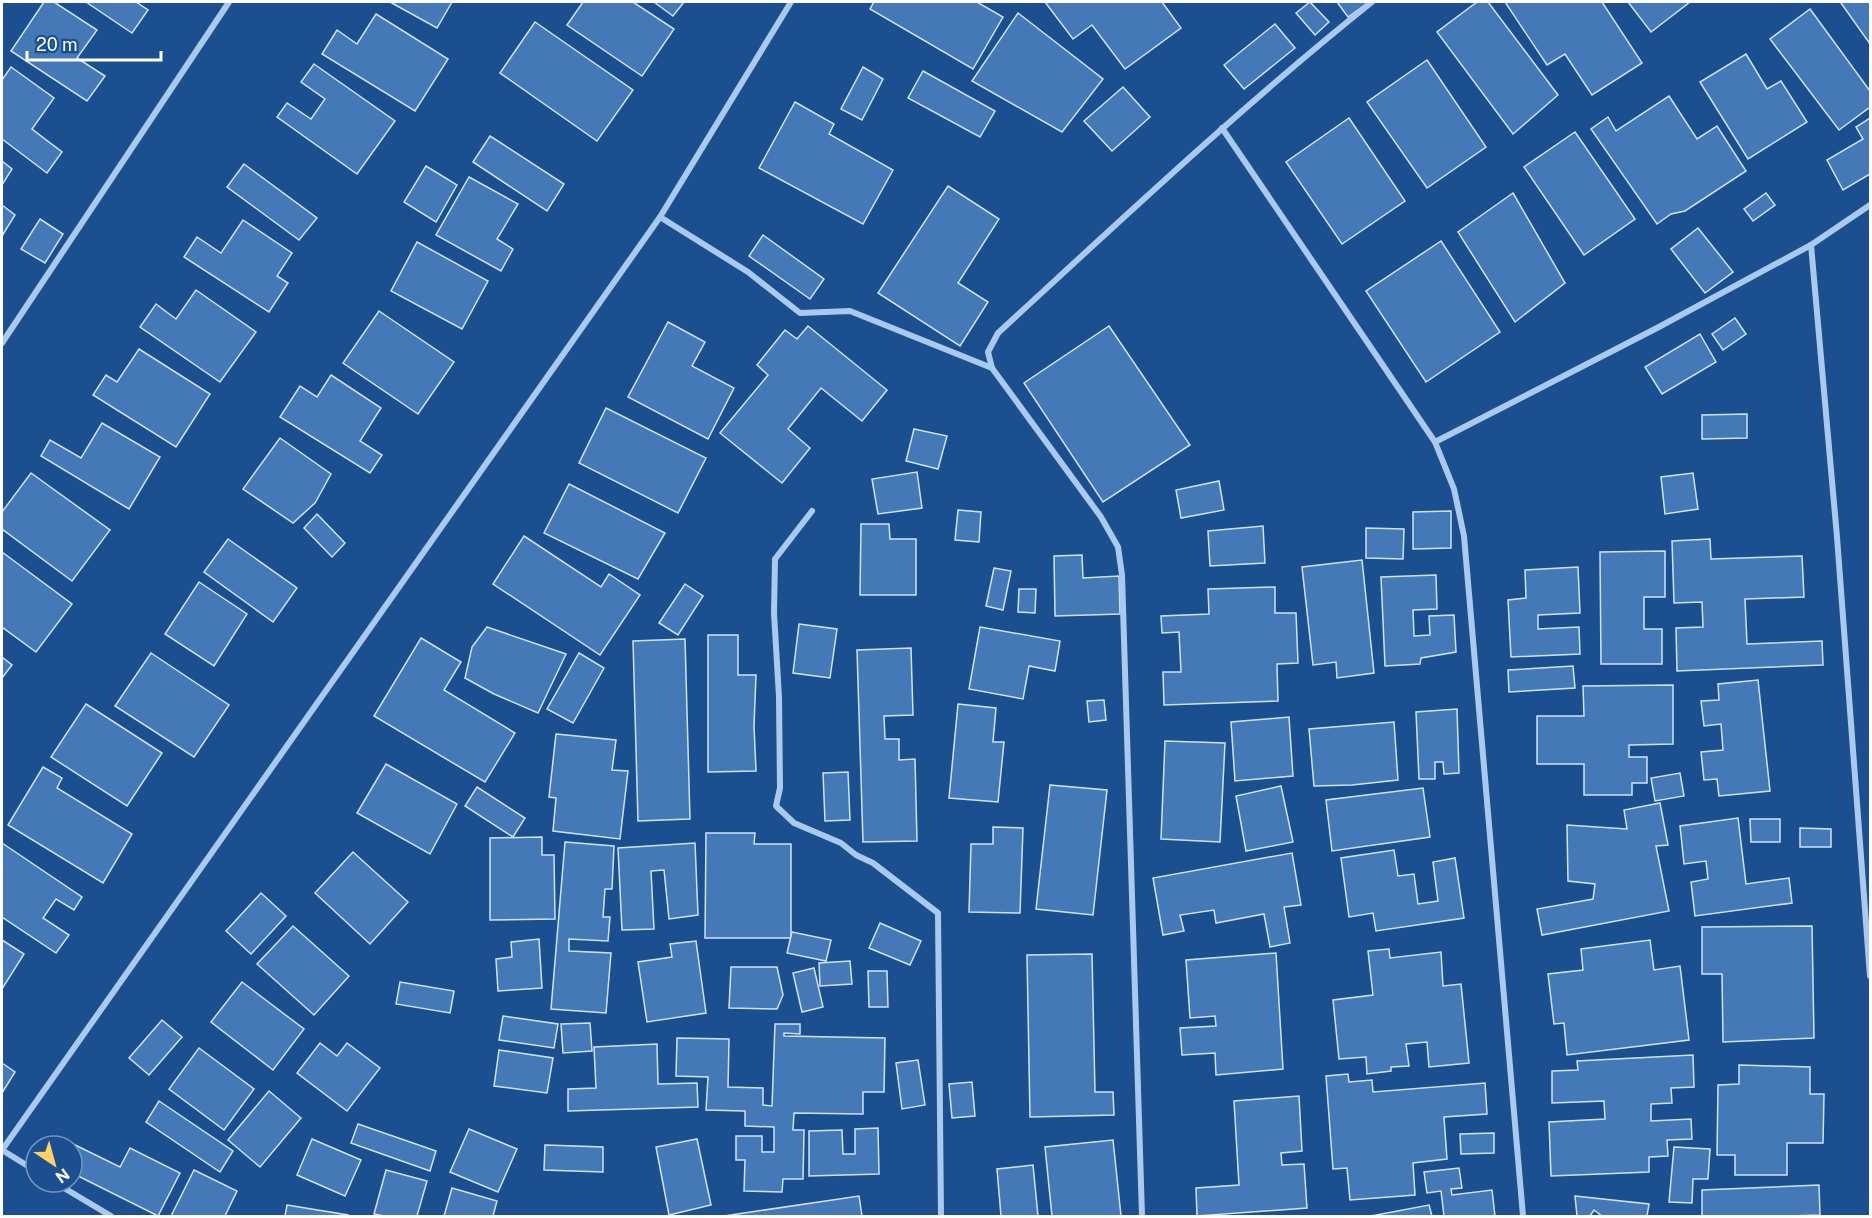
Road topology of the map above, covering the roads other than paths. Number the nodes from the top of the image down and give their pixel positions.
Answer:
1 (229, 2) edge
2 (791, 2) edge
3 (1372, 2) edge
4 (1222, 128) junction
5 (1870, 205) edge
6 (660, 217) junction
7 (1811, 245) junction
8 (2, 343) edge
9 (992, 368) junction
10 (1435, 442) junction
11 (812, 511) dead end
12 (1870, 976) edge
13 (2, 1150) edge
14 (24, 1164) edge
15 (74, 1194) edge
16 (111, 1216) edge
17 (941, 1216) edge
18 (1142, 1216) edge
19 (1523, 1216) edge

1 - 8 street
2 - 6 street
3 - 4 street
4 - 9 street
4 - 10 street
5 - 7 street
6 - 9 street
6 - 13 street
7 - 10 street
7 - 12 street
9 - 18 street
10 - 19 street
11 - 17 street
13 - 14 street
15 - 16 street

